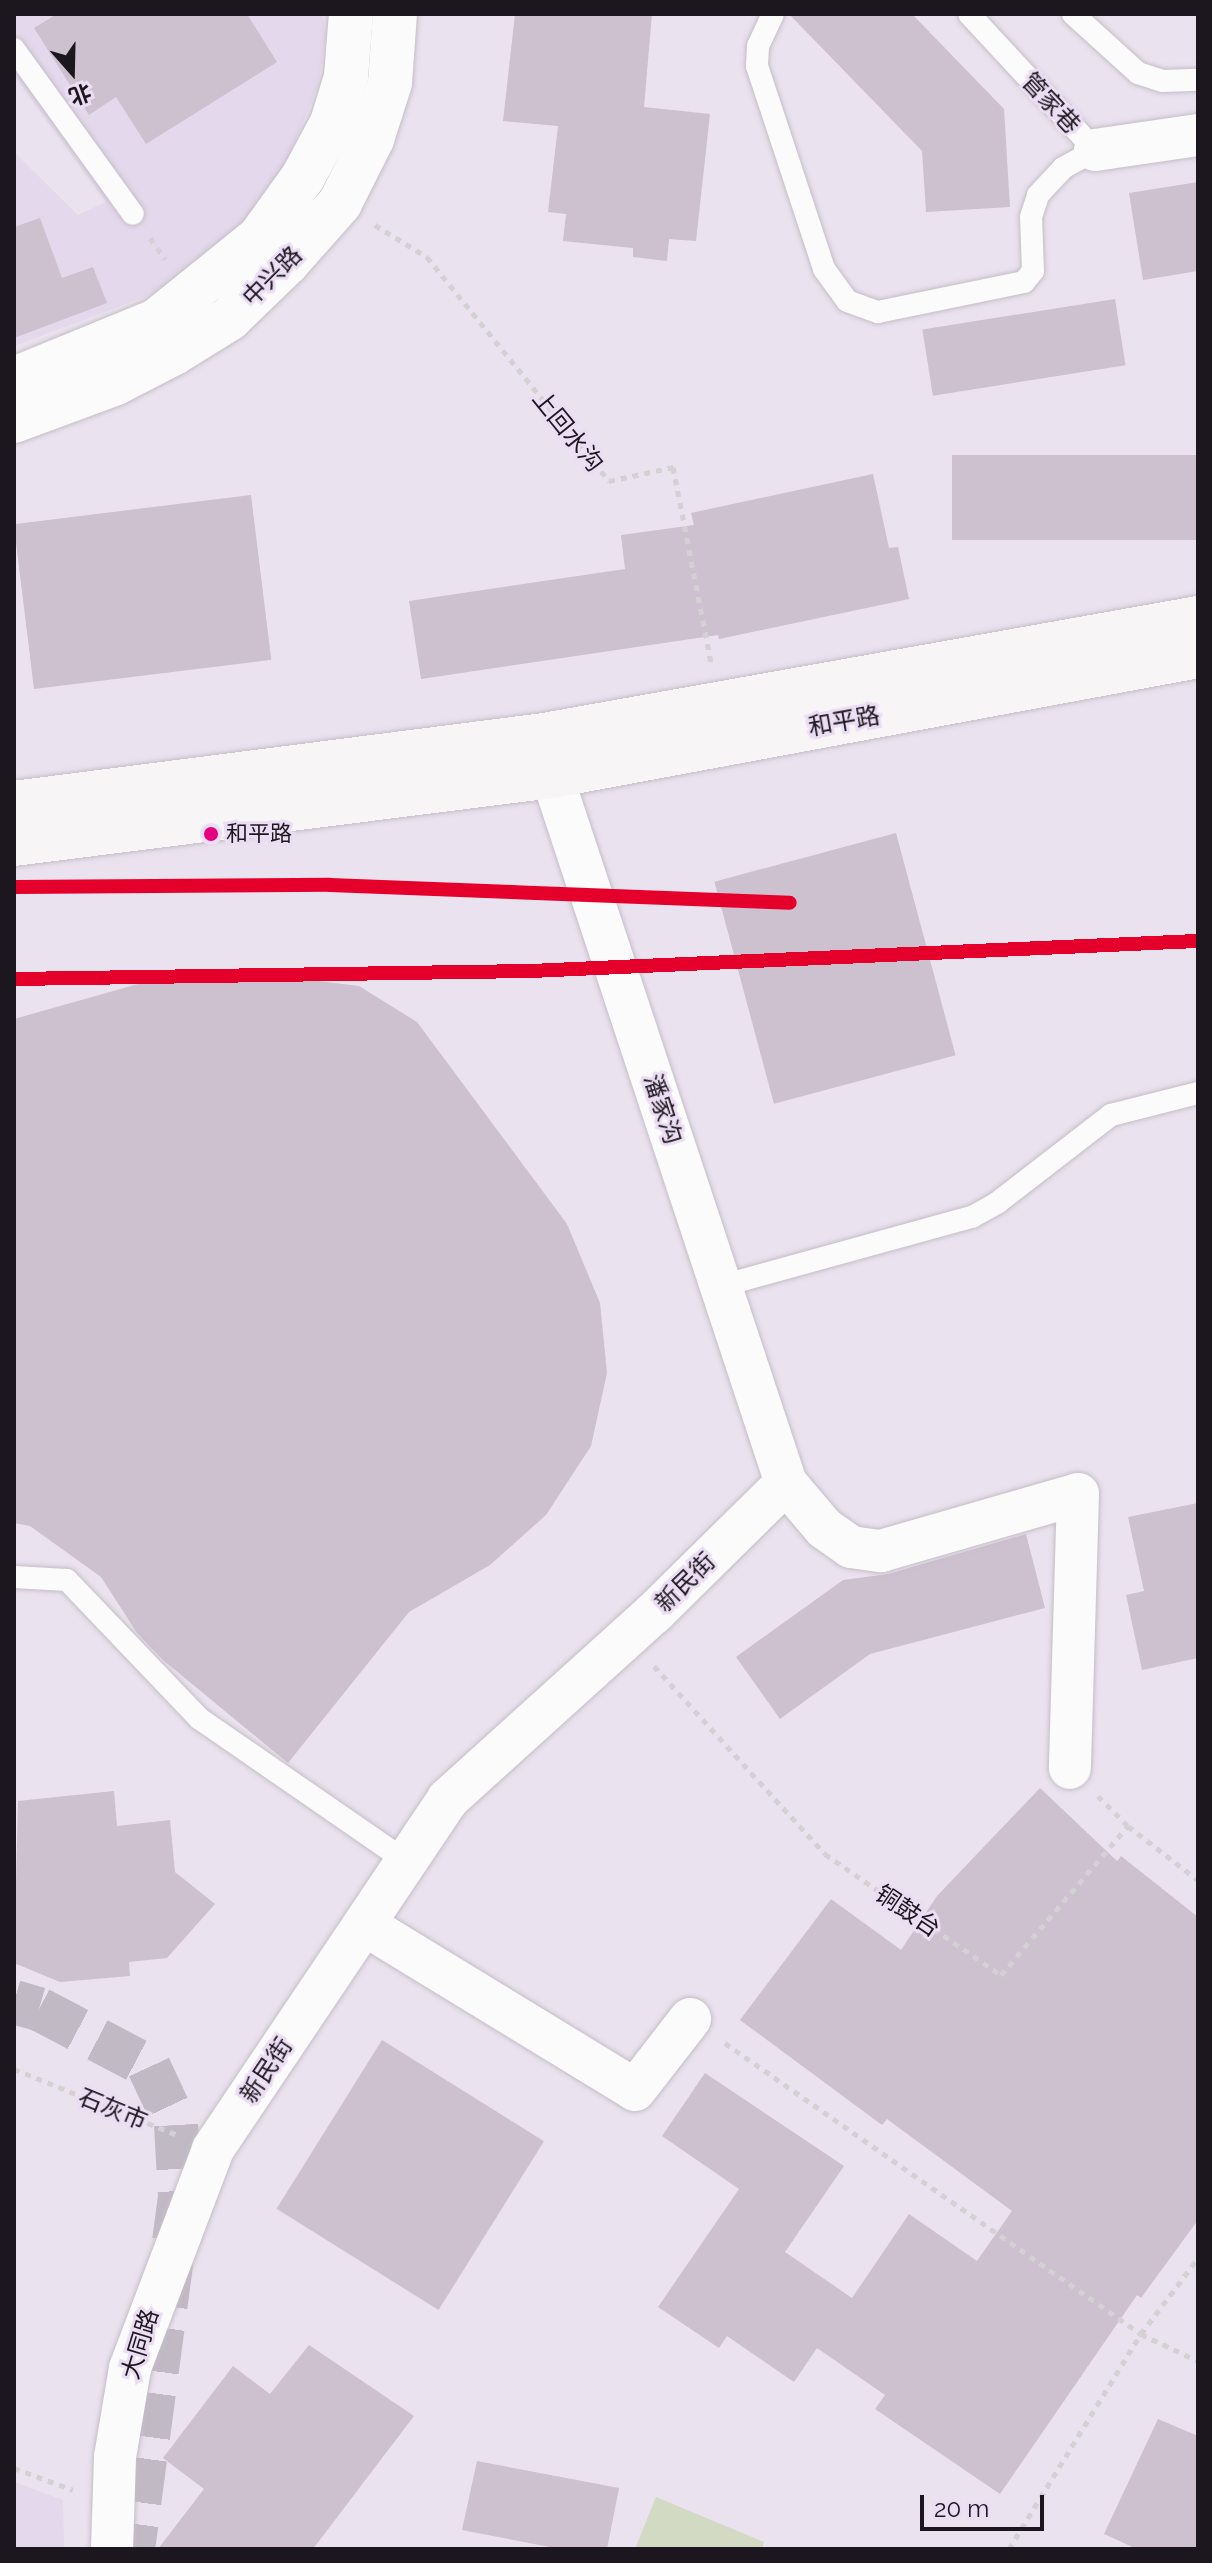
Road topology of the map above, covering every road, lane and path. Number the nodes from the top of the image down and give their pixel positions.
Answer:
1 (351, 14) edge
2 (395, 14) edge
3 (773, 14) edge
4 (969, 14) edge
5 (1073, 14) edge
6 (14, 49) edge
7 (1198, 80) edge
8 (1198, 135) edge
9 (1095, 150) junction
10 (340, 203) junction
11 (133, 214) joint
12 (192, 295) junction
13 (14, 379) edge
14 (14, 421) edge
15 (1198, 618) edge
16 (1198, 656) edge
17 (720, 706) junction
18 (548, 756) junction
19 (14, 803) edge
20 (14, 844) edge
21 (1198, 1093) edge
22 (721, 1286) junction
23 (786, 1483) junction
24 (14, 1577) edge
25 (626, 1636) junction
26 (1070, 1768) dead end
27 (407, 1862) junction
28 (1198, 1880) edge
29 (365, 1925) junction
30 (690, 2019) joint
31 (14, 2069) edge
32 (213, 2149) junction
33 (1198, 2258) edge
34 (1141, 2334) junction
35 (1198, 2361) edge
36 (14, 2468) edge
37 (112, 2506) junction
38 (112, 2549) edge
39 (1009, 2549) edge

1 - 12 street, 中兴路
2 - 10 street, 中兴路
3 - 9 lane
4 - 9 lane, 管家巷
5 - 7 lane
6 - 11 lane
8 - 9 street, 管家巷
10 - 14 street, 中兴路
10 - 17 path, 上回水沟
11 - 12 path
12 - 13 street, 中兴路
15 - 17 main road, 和平路
16 - 18 main road, 和平路
17 - 18 main road, 和平路
18 - 19 main road, 和平路
18 - 20 main road, 和平路
18 - 22 street, 潘家沟
21 - 22 lane
22 - 23 street, 潘家沟
23 - 25 street, 新民街
23 - 26 street
24 - 27 lane
25 - 27 street, 新民街
25 - 28 path, 铜鼓台
27 - 29 street, 新民街
29 - 30 street
29 - 32 street, 新民街
30 - 34 path
31 - 32 path, 石灰市
32 - 37 street, 大同路
33 - 34 path
34 - 35 path
34 - 39 path
36 - 37 path
37 - 38 street, 大同路

